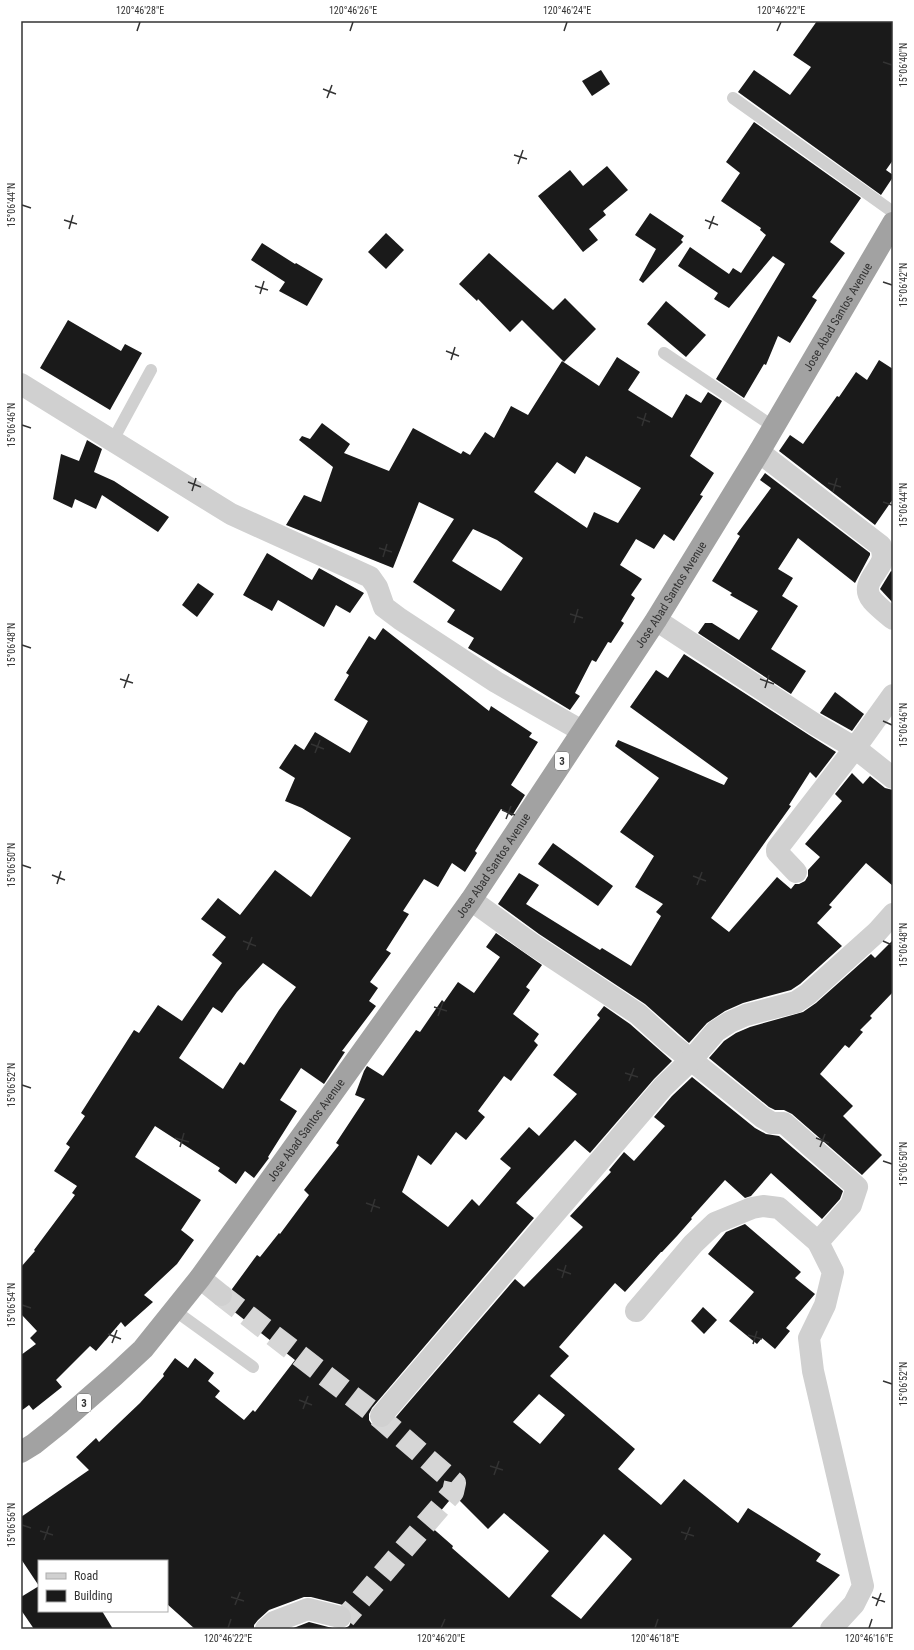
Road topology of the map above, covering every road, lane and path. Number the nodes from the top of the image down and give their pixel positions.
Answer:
1 (733, 98) dead end
2 (893, 212) edge
3 (893, 223) edge
4 (664, 353) dead end
5 (151, 370) dead end
6 (21, 384) edge
7 (774, 427) junction
8 (113, 440) junction
9 (759, 452) junction
10 (893, 619) edge
11 (656, 620) junction
12 (893, 696) edge
13 (582, 731) junction
14 (855, 748) junction
15 (893, 778) edge
16 (796, 872) dead end
17 (471, 900) junction
18 (893, 914) edge
19 (691, 1060) junction
20 (818, 1242) junction
21 (200, 1278) junction
22 (222, 1295) tunnel mouth
23 (174, 1310) junction
24 (636, 1311) dead end
25 (253, 1367) dead end
26 (381, 1416) dead end
27 (21, 1452) edge
28 (340, 1617) dead end
29 (266, 1629) edge
30 (831, 1629) edge

1 - 2 lane
3 - 7 highway, Jose Abad Santos Avenue / 3
4 - 7 lane
5 - 8 lane
6 - 8 street
7 - 9 highway, Jose Abad Santos Avenue / 3
8 - 13 street
9 - 10 street
9 - 11 highway, Jose Abad Santos Avenue / 3
11 - 13 highway, Jose Abad Santos Avenue / 3
11 - 14 street
12 - 14 street
13 - 17 highway, Jose Abad Santos Avenue / 3
14 - 15 street
14 - 16 street
17 - 19 street
17 - 21 highway, Jose Abad Santos Avenue / 3
18 - 19 street
19 - 20 street
19 - 26 street
20 - 24 street
20 - 30 street
21 - 22 street
21 - 23 highway, Jose Abad Santos Avenue / 3
23 - 25 lane
23 - 27 highway, Jose Abad Santos Avenue / 3
28 - 29 street

